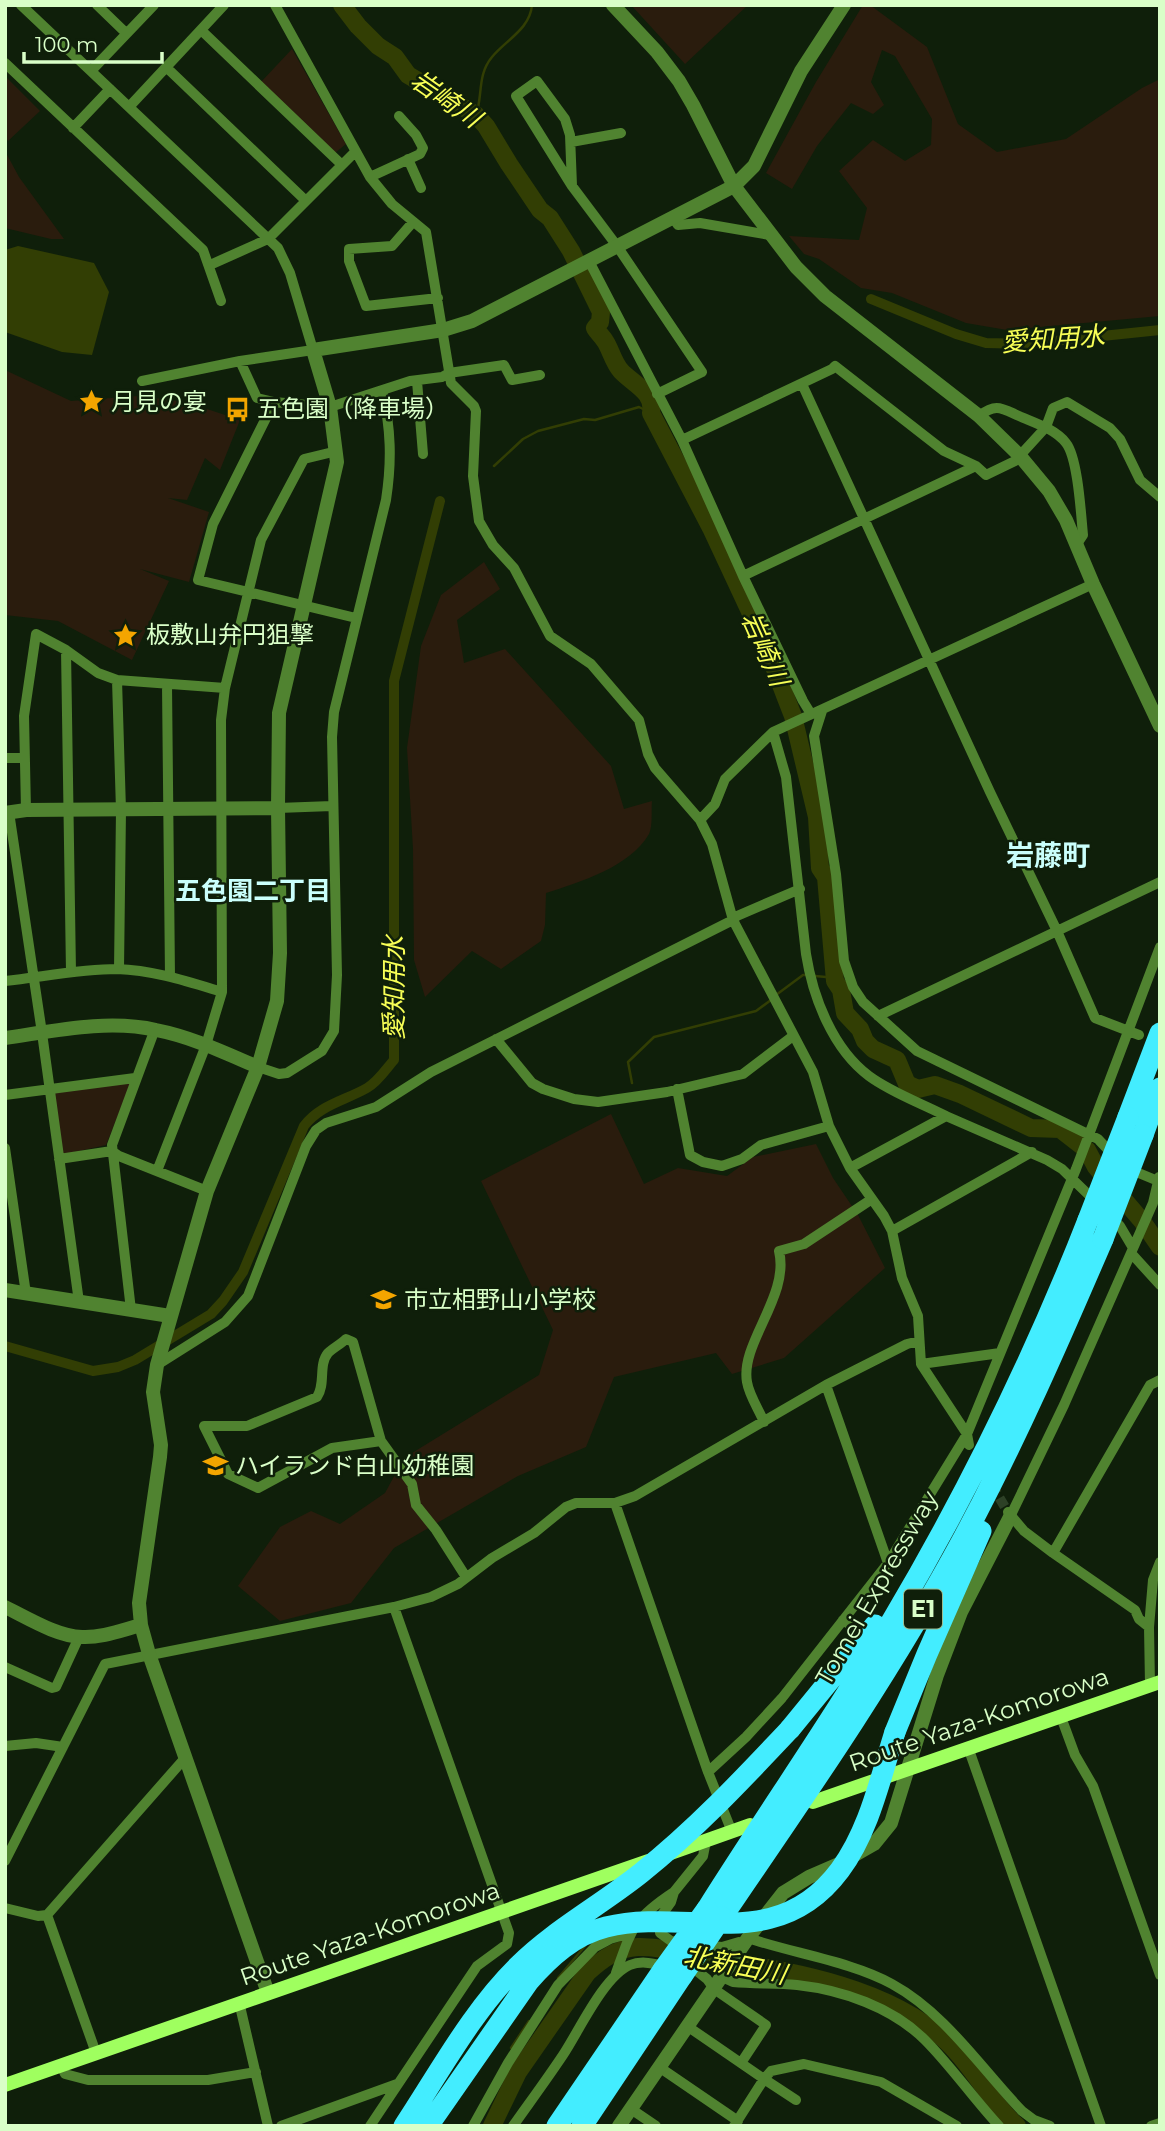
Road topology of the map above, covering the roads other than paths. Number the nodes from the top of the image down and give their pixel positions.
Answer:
1 (21, 5) edge
2 (97, 5) edge
3 (153, 5) edge
4 (224, 5) edge
5 (275, 5) edge
6 (613, 5) edge
7 (844, 5) edge
8 (201, 30) junction
9 (126, 33) junction
10 (5, 63) edge
11 (166, 67) junction
12 (91, 71) junction
13 (110, 89) junction
14 (129, 107) junction
15 (400, 116) dead end
16 (73, 128) junction
17 (621, 133) dead end
18 (571, 142) junction
19 (355, 152) junction
20 (408, 159) junction
21 (341, 164) junction
22 (370, 177) junction
23 (572, 186) junction
24 (734, 186) junction
25 (421, 188) dead end
26 (305, 200) junction
27 (673, 218) junction
28 (413, 222) junction
29 (770, 235) junction
30 (268, 239) junction
31 (617, 246) junction
32 (588, 261) junction
33 (210, 265) junction
34 (438, 298) junction
35 (221, 300) dead end
36 (443, 330) junction
37 (313, 350) junction
38 (240, 361) junction
39 (449, 373) junction
40 (540, 375) dead end
41 (142, 381) dead end
42 (417, 381) junction
43 (802, 384) junction
44 (382, 390) junction
45 (657, 394) junction
46 (274, 402) junction
47 (330, 407) junction
48 (979, 416) junction
49 (1046, 427) junction
50 (682, 440) junction
51 (337, 450) junction
52 (423, 454) dead end
53 (1020, 456) junction
54 (976, 466) junction
55 (1160, 497) edge
56 (866, 518) junction
57 (1077, 544) junction
58 (743, 576) junction
59 (1093, 584) junction
60 (250, 592) junction
61 (303, 604) junction
62 (356, 618) junction
63 (66, 650) junction
64 (929, 659) junction
65 (117, 680) junction
66 (167, 685) junction
67 (225, 688) junction
68 (814, 713) junction
69 (1160, 726) edge
70 (773, 732) junction
71 (5, 758) edge
72 (25, 758) junction
73 (332, 806) junction
74 (221, 808) junction
75 (278, 808) junction
76 (169, 809) junction
77 (26, 810) junction
78 (68, 810) junction
79 (121, 810) junction
80 (7, 812) edge
81 (700, 820) junction
82 (1160, 882) edge
83 (800, 889) junction
84 (733, 920) junction
85 (1057, 931) junction
86 (1160, 947) edge
87 (119, 969) junction
88 (71, 972) junction
89 (170, 977) junction
90 (34, 978) junction
91 (5, 981) edge
92 (222, 992) junction
93 (877, 1016) junction
94 (155, 1029) junction
95 (42, 1033) junction
96 (1142, 1033) edge
97 (793, 1036) junction
98 (5, 1038) edge
99 (496, 1039) junction
100 (206, 1045) junction
101 (258, 1068) junction
102 (135, 1078) junction
103 (1160, 1088) edge
104 (677, 1089) junction
105 (50, 1090) junction
106 (5, 1095) edge
107 (946, 1116) junction
108 (829, 1126) junction
109 (1087, 1139) junction
110 (5, 1148) edge
111 (112, 1151) junction
112 (1032, 1152) junction
113 (59, 1158) junction
114 (850, 1168) junction
115 (156, 1171) junction
116 (1074, 1173) junction
117 (1157, 1189) edge
118 (207, 1192) junction
119 (872, 1199) junction
120 (892, 1231) junction
121 (1133, 1247) junction
122 (1085, 1280) junction
123 (1160, 1285) edge
124 (5, 1290) edge
125 (26, 1294) junction
126 (79, 1302) junction
127 (131, 1310) junction
128 (170, 1316) junction
129 (919, 1341) junction
130 (1000, 1353) junction
131 (158, 1364) junction
132 (921, 1364) junction
133 (1160, 1380) edge
134 (826, 1385) junction
135 (764, 1422) junction
136 (968, 1439) junction
137 (381, 1441) junction
138 (614, 1503) junction
139 (1008, 1513) junction
140 (944, 1528) junction
141 (1053, 1553) junction
142 (1160, 1562) edge
143 (888, 1563) junction
144 (466, 1577) junction
145 (5, 1607) edge
146 (394, 1607) junction
147 (843, 1620) junction
148 (141, 1625) junction
149 (1149, 1627) junction
150 (857, 1630) dead end
151 (79, 1637) junction
152 (149, 1654) junction
153 (5, 1667) edge
154 (1156, 1683) edge
155 (1061, 1717) junction
156 (5, 1746) edge
157 (63, 1747) junction
158 (969, 1750) junction
159 (185, 1758) junction
160 (907, 1770) junction
161 (708, 1772) junction
162 (813, 1802) dead end
163 (750, 1825) dead end
164 (732, 1832) junction
165 (706, 1840) junction
166 (5, 1861) edge
167 (674, 1892) junction
168 (5, 1908) edge
169 (503, 1912) junction
170 (714, 1913) junction
171 (47, 1916) junction
172 (631, 1933) junction
173 (747, 1941) junction
174 (616, 1973) junction
175 (673, 1973) junction
176 (1160, 1975) edge
177 (718, 1983) junction
178 (268, 1993) junction
179 (240, 2002) junction
180 (687, 2026) junction
181 (96, 2053) junction
182 (741, 2063) junction
183 (61, 2065) junction
184 (659, 2067) junction
185 (256, 2072) junction
186 (764, 2079) junction
187 (397, 2084) junction
188 (5, 2085) edge
189 (796, 2100) dead end
190 (631, 2109) junction
191 (1032, 2123) edge
192 (1160, 2123) edge
193 (736, 2124) edge
194 (268, 2126) edge
195 (281, 2126) edge
196 (369, 2126) edge
197 (404, 2126) edge
198 (428, 2126) edge
199 (473, 2126) edge
200 (513, 2126) edge
201 (557, 2126) edge
202 (582, 2126) edge
203 (619, 2126) edge
204 (656, 2126) edge
205 (957, 2126) edge
206 (999, 2126) edge
207 (1051, 2126) edge
208 (1101, 2126) edge
209 (1151, 2126) edge

1 - 12 street
2 - 9 street
3 - 9 street
4 - 8 street
5 - 19 street
6 - 24 street
7 - 24 street
8 - 11 street
8 - 21 street
9 - 12 street
10 - 16 street
11 - 14 street
11 - 26 street
12 - 13 street
13 - 14 street
13 - 16 street
14 - 30 street
15 - 20 street
16 - 33 street
17 - 18 street
18 - 23 street
18 - 23 street
19 - 21 street
19 - 22 street
20 - 22 street
20 - 25 street
21 - 26 street
22 - 28 street
23 - 31 street
24 - 27 street
24 - 29 street
26 - 30 street
27 - 29 street
27 - 31 street
28 - 34 street
28 - 34 street
29 - 48 street
30 - 33 street
30 - 37 street
31 - 32 street
31 - 45 street
32 - 36 street
32 - 45 street
33 - 35 street
34 - 36 street
36 - 37 street
36 - 39 street
37 - 38 street
37 - 47 street
38 - 41 street
38 - 46 street
39 - 40 street
39 - 42 street
39 - 81 street
42 - 44 street
42 - 52 street
43 - 50 street
43 - 54 street
43 - 56 street
44 - 47 street
44 - 62 street
45 - 50 street
46 - 47 street
46 - 60 street
47 - 51 street
48 - 49 street
48 - 53 street
49 - 53 street
49 - 55 street
49 - 57 street
50 - 58 street
51 - 60 street
51 - 61 street
53 - 54 street
53 - 57 street
54 - 56 street
56 - 58 street
56 - 64 street
57 - 59 street
58 - 68 street
59 - 64 street
59 - 69 street
60 - 61 street
60 - 67 street
61 - 62 street
61 - 75 street
62 - 73 street
63 - 65 street
63 - 72 street
63 - 78 street
64 - 68 street
64 - 85 street
65 - 66 street
65 - 79 street
66 - 67 street
66 - 76 street
67 - 74 street
68 - 70 street
68 - 93 street
70 - 81 street
70 - 83 street
71 - 72 street
72 - 77 street
73 - 75 street
73 - 101 street
74 - 75 street
74 - 76 street
74 - 92 street
75 - 101 street
76 - 79 street
76 - 89 street
77 - 78 street
77 - 80 street
78 - 79 street
78 - 88 street
79 - 87 street
80 - 90 street
81 - 84 street
82 - 85 street
83 - 84 street
83 - 107 street
84 - 97 street
84 - 99 street
85 - 93 street
85 - 96 street
86 - 96 street
87 - 88 street
87 - 89 street
88 - 90 street
89 - 92 street
90 - 91 street
90 - 95 street
92 - 100 street
93 - 109 street
94 - 95 street
94 - 100 street
94 - 102 street
95 - 98 street
95 - 105 street
96 - 109 street
96 - 140 highway, Tomei Expressway / E1, bridge
97 - 104 street
97 - 108 street
99 - 104 street
99 - 131 street
100 - 101 street
100 - 115 street
101 - 118 street
102 - 105 street
102 - 111 street
103 - 122 highway, Tomei Expressway / E1, bridge
104 - 108 street
105 - 106 street
105 - 113 street
107 - 112 street
107 - 114 street
108 - 114 street
109 - 116 street
109 - 117 street
110 - 125 street
111 - 113 street
111 - 115 street
111 - 127 street
112 - 116 street
112 - 120 street
113 - 126 street
114 - 119 street
115 - 118 street
116 - 121 street
116 - 130 street
117 - 121 street
118 - 128 street
119 - 120 street
119 - 135 street
120 - 129 street
121 - 123 street
121 - 139 street
122 - 170 highway, Tomei Expressway / E1
122 - 198 highway, bridge
124 - 125 street
125 - 126 street
126 - 127 street
127 - 128 street
128 - 131 street
129 - 132 street
129 - 134 street
130 - 132 street
130 - 136 street
131 - 148 street
132 - 136 street
133 - 141 street
134 - 135 street
134 - 143 street
135 - 138 street
136 - 143 street
137 - 137 street
137 - 144 street
138 - 144 street
138 - 161 street
139 - 141 street
139 - 160 street
140 - 170 highway, Tomei Expressway / E1
140 - 197 highway, bridge
141 - 149 street
142 - 149 street
143 - 147 street
144 - 146 street
145 - 151 street
146 - 152 street
146 - 169 street
147 - 150 street
147 - 161 street
148 - 151 street
148 - 152 street
149 - 154 street
151 - 153 street
152 - 157 street
152 - 159 street
154 - 155 main road, Route Yaza-Komorowa
155 - 158 main road, Route Yaza-Komorowa
155 - 176 street
156 - 157 street
157 - 166 street
158 - 160 main road, Route Yaza-Komorowa
158 - 208 street
159 - 171 street
159 - 178 street
160 - 162 main road, Route Yaza-Komorowa
160 - 173 street
161 - 164 street
163 - 164 main road, Route Yaza-Komorowa
164 - 165 main road, Route Yaza-Komorowa
165 - 167 street
165 - 169 main road, Route Yaza-Komorowa
167 - 172 street
167 - 173 street
168 - 171 street
169 - 178 main road, Route Yaza-Komorowa
169 - 187 street
170 - 175 highway, Tomei Expressway / E1, bridge
171 - 181 street
172 - 174 street
172 - 199 street
173 - 177 street
173 - 191 street
174 - 177 street
174 - 200 street
175 - 201 highway, Tomei Expressway / E1
175 - 202 highway, Tomei Expressway / E1
177 - 180 street
177 - 182 street
177 - 206 street
178 - 179 main road, Route Yaza-Komorowa
179 - 181 main road, Route Yaza-Komorowa
179 - 185 street
180 - 182 street
180 - 184 street
181 - 183 main road, Route Yaza-Komorowa
182 - 186 street
183 - 185 street
183 - 188 main road, Route Yaza-Komorowa
184 - 190 street
184 - 193 street
185 - 194 street
186 - 189 street
186 - 193 street
186 - 205 street
187 - 195 street
187 - 196 street
190 - 203 street
190 - 204 street
191 - 207 street
192 - 209 street

